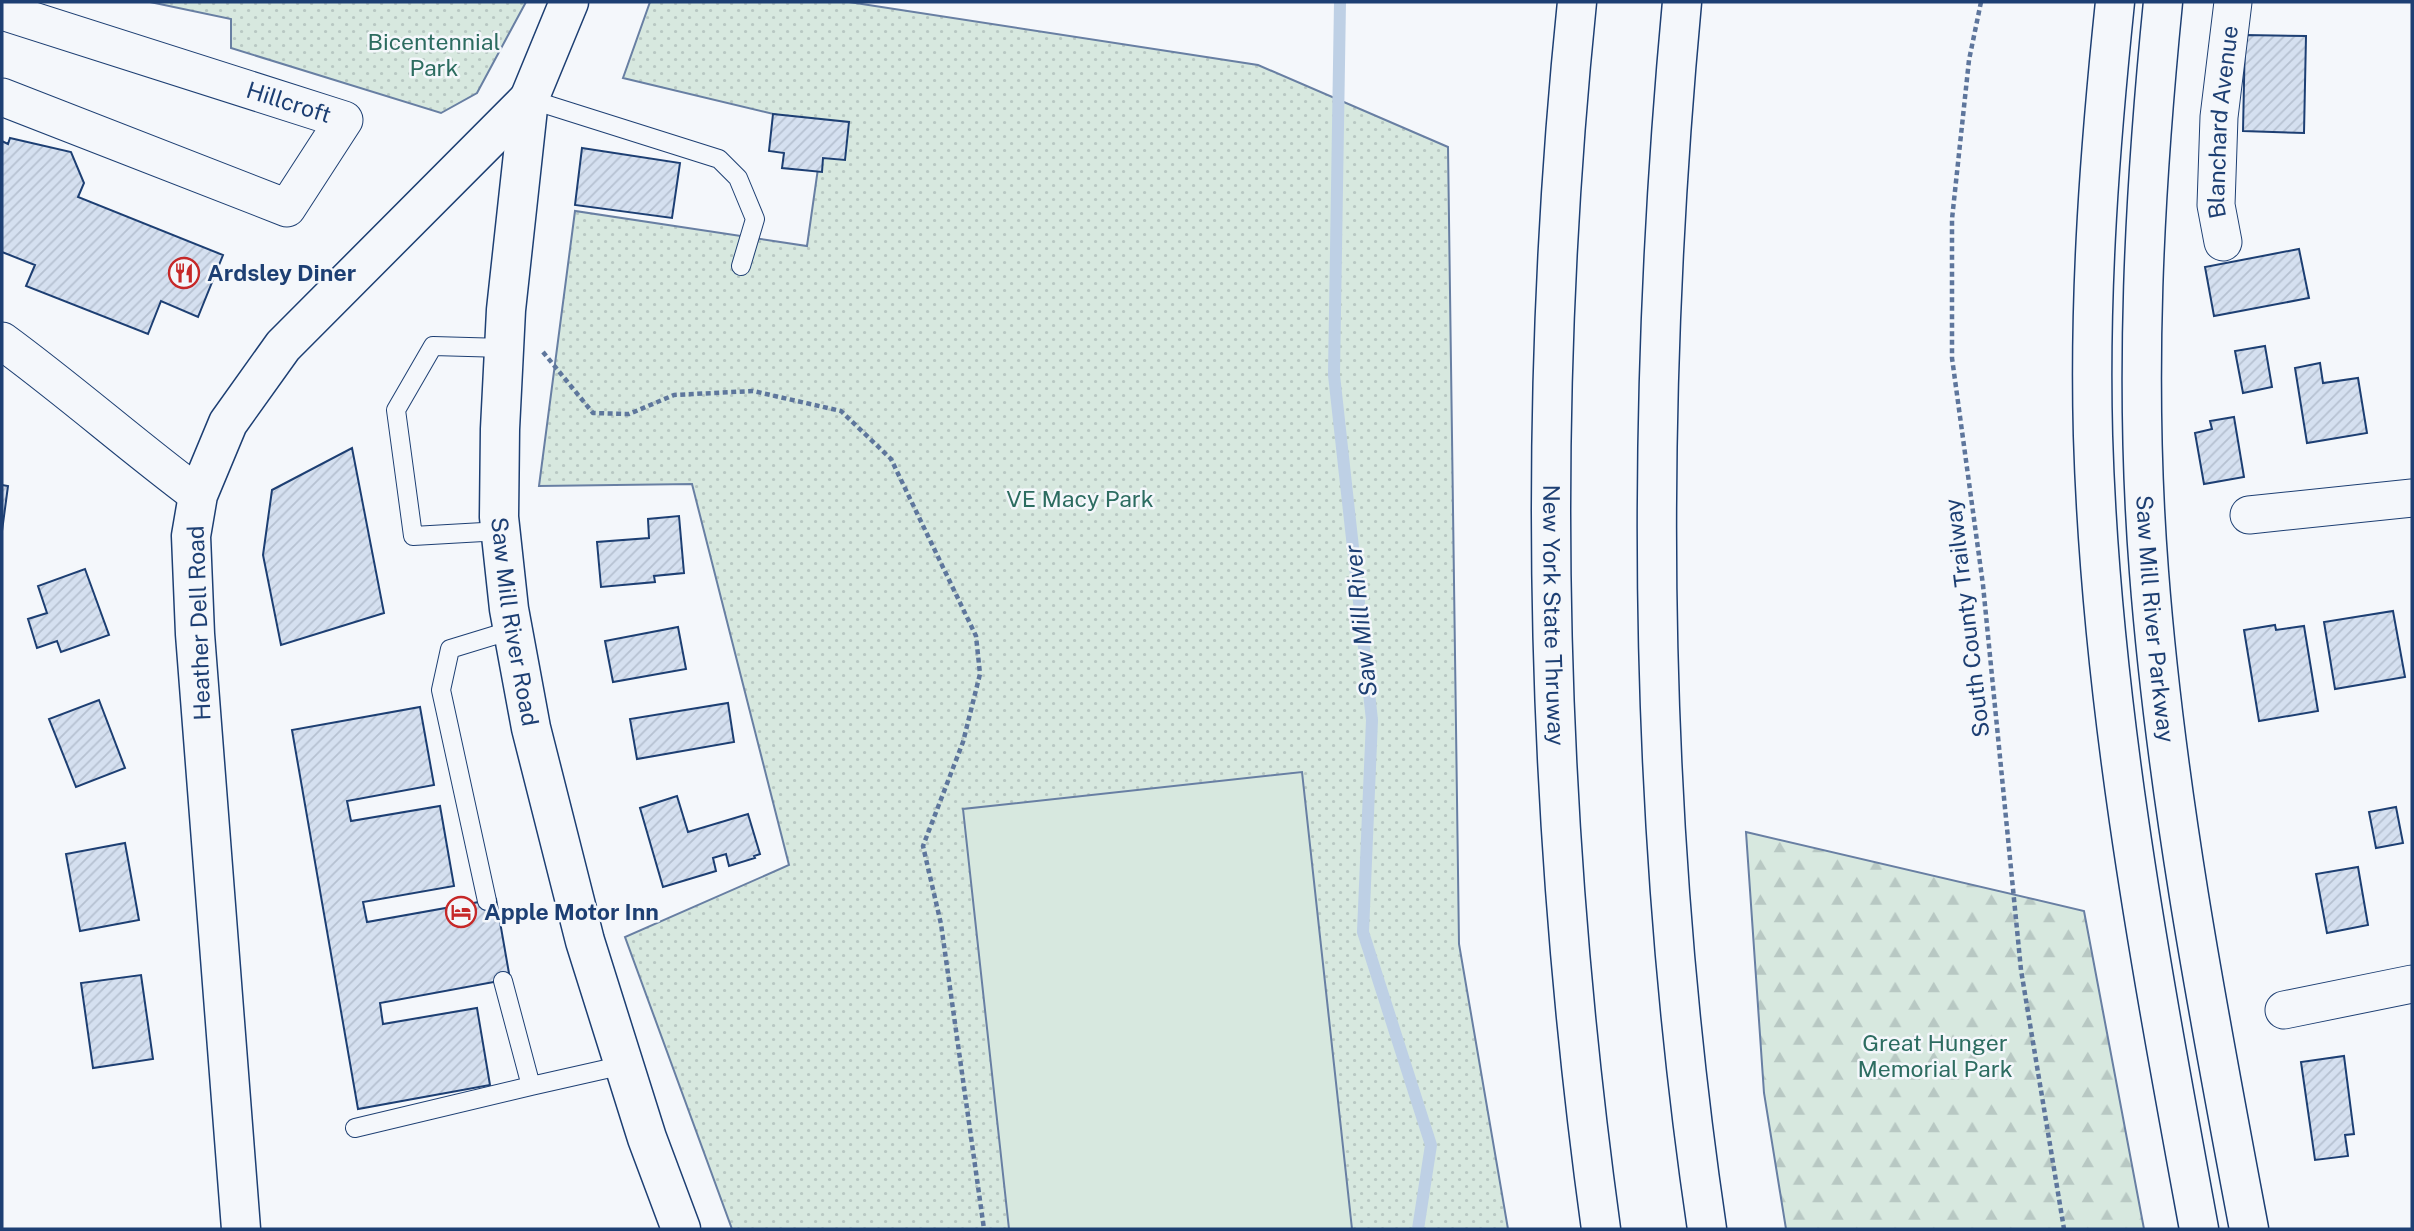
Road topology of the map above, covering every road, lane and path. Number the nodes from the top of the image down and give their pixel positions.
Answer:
1 (569, 2) edge
2 (1577, 2) edge
3 (1682, 2) edge
4 (1981, 2) edge
5 (2115, 2) edge
6 (2163, 2) edge
7 (2233, 2) edge
8 (2, 11) edge
9 (2, 97) edge
10 (529, 99) junction
11 (2223, 242) dead end
12 (741, 266) dead end
13 (506, 310) junction
14 (2, 341) edge
15 (503, 348) junction
16 (198, 495) junction
17 (2412, 498) edge
18 (2249, 515) dead end
19 (501, 531) junction
20 (512, 630) junction
21 (487, 901) dead end
22 (503, 981) dead end
23 (2412, 984) edge
24 (2284, 1010) dead end
25 (624, 1065) junction
26 (531, 1086) junction
27 (355, 1128) dead end
28 (241, 1229) edge
29 (681, 1229) edge
30 (984, 1229) edge
31 (1601, 1229) edge
32 (1707, 1229) edge
33 (2064, 1229) edge
34 (2199, 1229) edge
35 (2249, 1229) edge

1 - 10 main road, Saw Mill River Road
2 - 31 main road, New York State Thruway
3 - 32 main road
4 - 33 path, South County Trailway
5 - 34 main road
6 - 35 main road, Saw Mill River Parkway
7 - 11 street, Blanchard Avenue
8 - 9 street, Hillcroft
10 - 12 lane
10 - 13 main road, Saw Mill River Road
10 - 16 main road, Heather Dell Road
13 - 15 main road, Saw Mill River Road
13 - 30 path
14 - 16 street
15 - 19 main road, Saw Mill River Road
15 - 19 lane
16 - 28 main road, Heather Dell Road
17 - 18 street
19 - 20 main road, Saw Mill River Road
20 - 21 lane
20 - 25 main road, Saw Mill River Road
22 - 26 lane
23 - 24 street
25 - 26 lane
25 - 29 main road, Saw Mill River Road
26 - 27 lane

